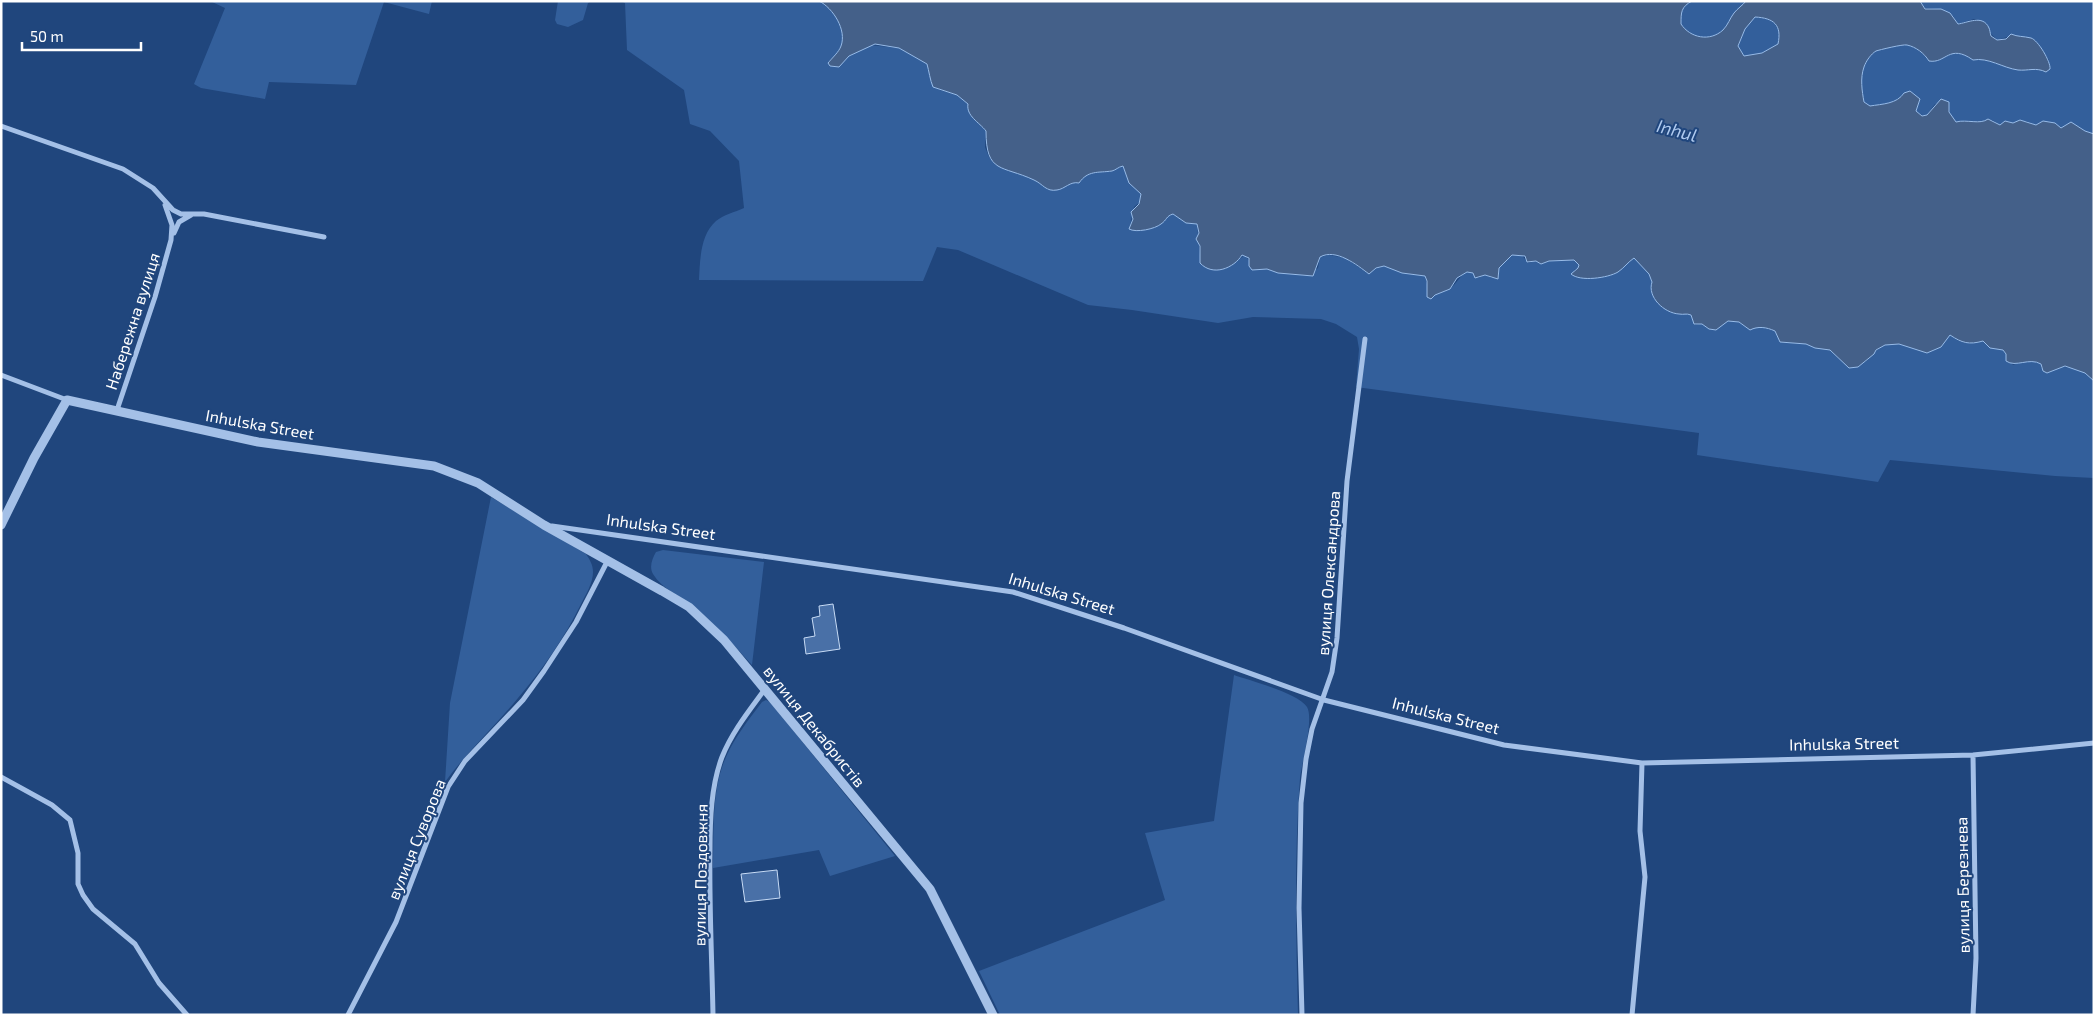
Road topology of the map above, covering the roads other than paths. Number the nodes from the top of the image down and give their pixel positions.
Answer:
1 (1, 126) edge
2 (163, 200) junction
3 (191, 215) junction
4 (324, 237) dead end
5 (171, 240) junction
6 (1364, 339) dead end
7 (1, 375) edge
8 (67, 400) junction
9 (117, 410) junction
10 (1, 525) edge
11 (544, 525) junction
12 (608, 560) junction
13 (765, 688) junction
14 (1324, 700) junction
15 (2094, 744) edge
16 (1973, 755) junction
17 (1642, 763) junction
18 (1, 778) edge
19 (187, 1015) edge
20 (348, 1015) edge
21 (713, 1015) edge
22 (993, 1015) edge
23 (1302, 1015) edge
24 (1632, 1015) edge
25 (1973, 1015) edge

1 - 2 street, Набережна вулиця
2 - 3 street, Набережна вулиця
2 - 5 street, Набережна вулиця
3 - 4 street, Набережна вулиця
3 - 5 street, Набережна вулиця
5 - 9 street, Набережна вулиця
6 - 14 street, вулиця Олександрова
7 - 8 street, Inhulska Street
8 - 9 street, Inhulska Street
8 - 10 street
9 - 11 street, Inhulska Street
11 - 12 street, вулиця Декабристів
11 - 14 street, Inhulska Street
12 - 13 street, вулиця Декабристів
12 - 20 street, вулиця Суворова
13 - 21 street, вулиця Поздовжня
13 - 22 street, вулиця Декабристів
14 - 17 street, Inhulska Street
14 - 23 street, вулиця Олександрова
15 - 16 street, Inhulska Street
16 - 17 street, Inhulska Street
16 - 25 street, вулиця Березнева
17 - 24 street
18 - 19 street

